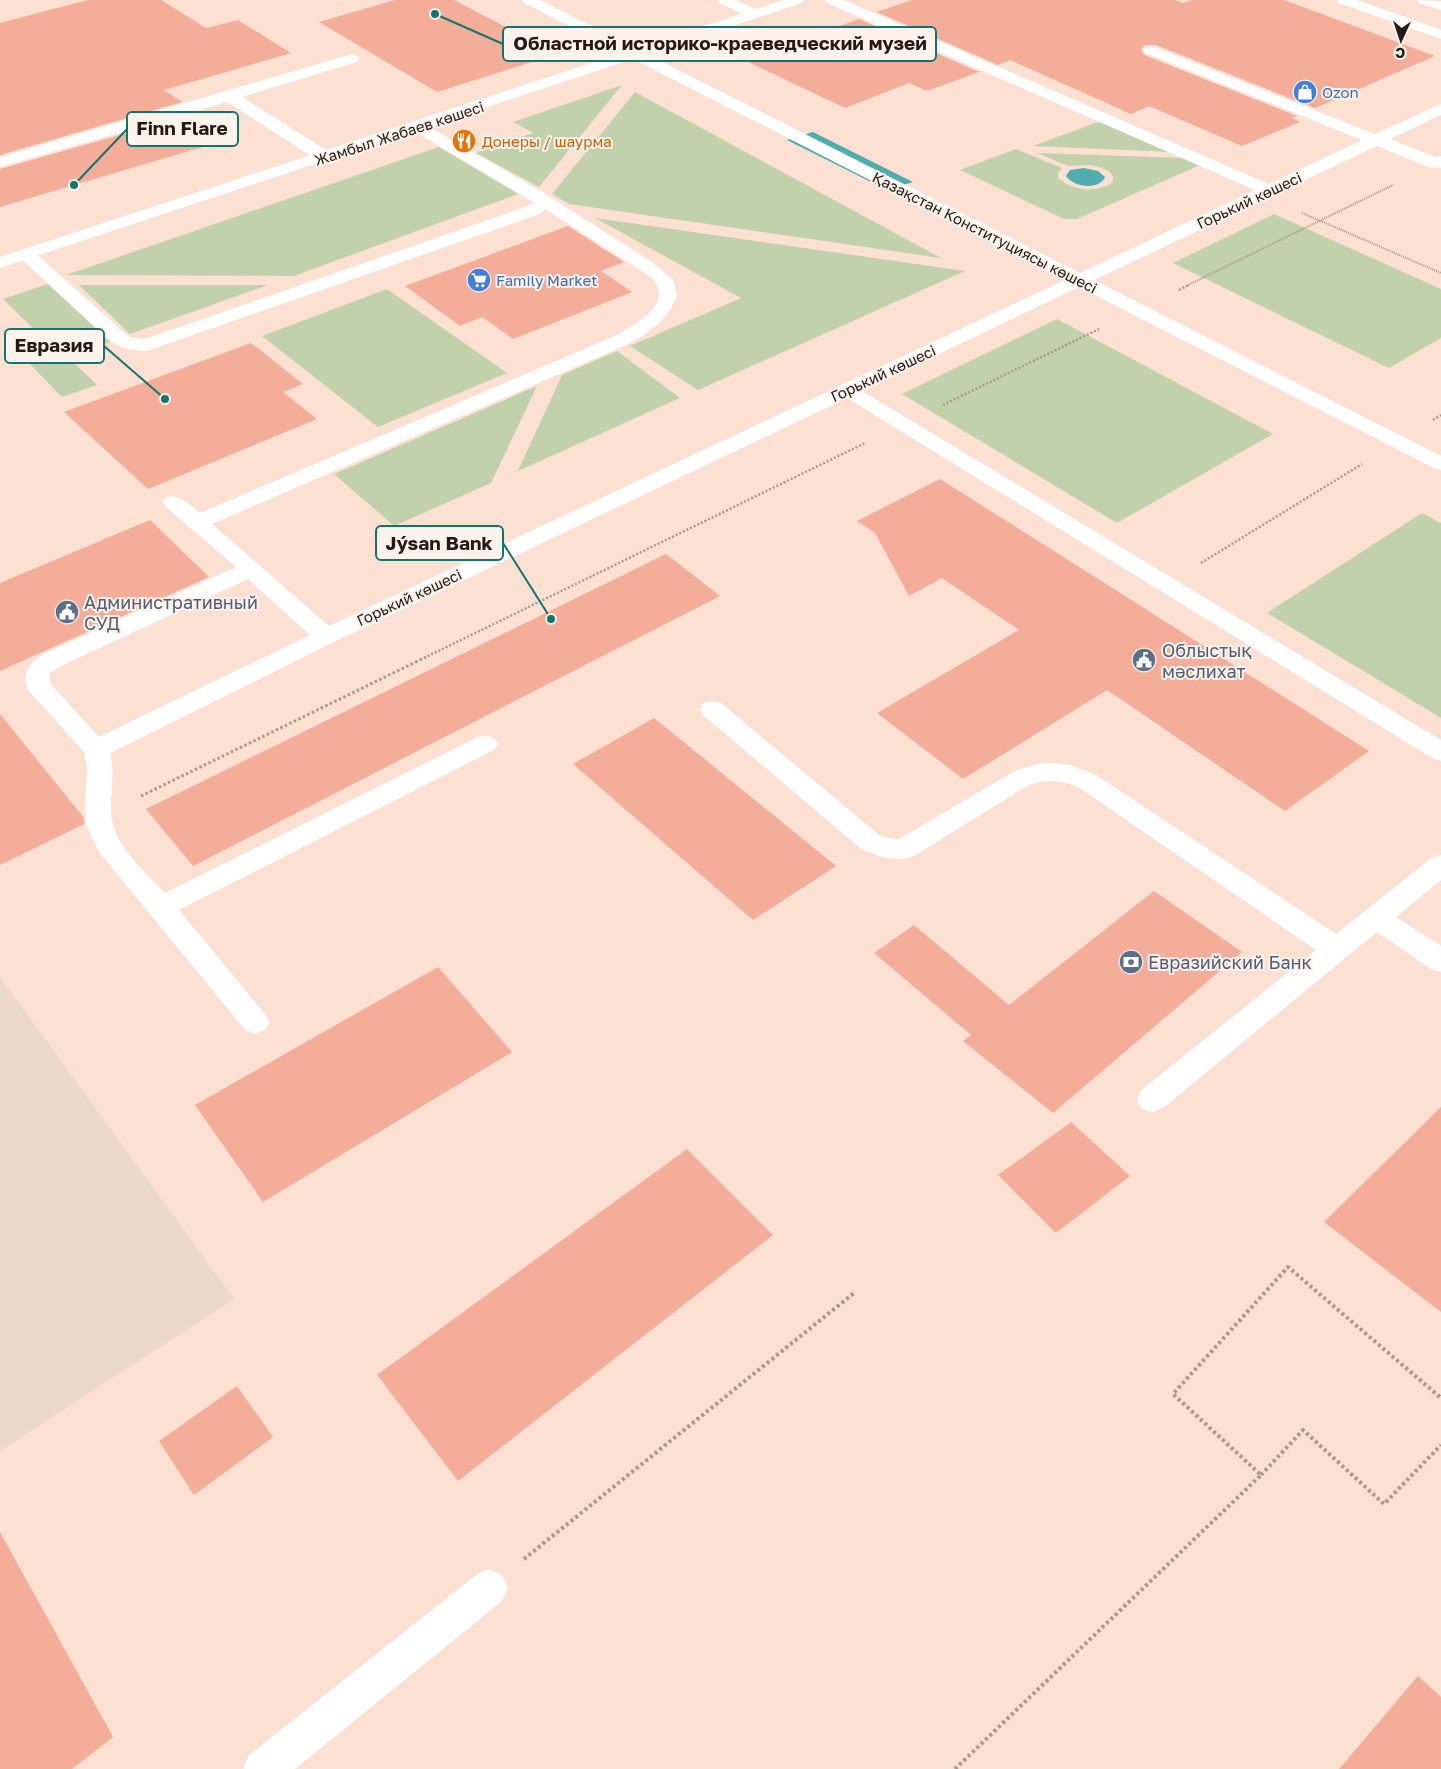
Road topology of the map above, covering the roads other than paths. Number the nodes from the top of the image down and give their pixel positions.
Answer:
1 (529, 0) edge
2 (724, 0) edge
3 (797, 0) edge
4 (832, 0) edge
5 (1344, 0) edge
6 (1424, 0) edge
7 (1441, 6) edge
8 (755, 14) junction
9 (1441, 35) edge
10 (1150, 50) dead end
11 (635, 54) junction
12 (352, 59) dead end
13 (229, 96) junction
14 (1441, 109) edge
15 (418, 127) junction
16 (1376, 140) junction
17 (325, 157) junction
18 (0, 162) edge
19 (1440, 164) edge
20 (1264, 192) junction
21 (542, 200) junction
22 (26, 254) junction
23 (0, 263) edge
24 (1079, 280) junction
25 (847, 390) junction
26 (1441, 464) edge
27 (174, 502) dead end
28 (198, 522) junction
29 (251, 569) junction
30 (326, 637) junction
31 (712, 709) dead end
32 (485, 744) dead end
33 (96, 749) junction
34 (1441, 752) edge
35 (1441, 865) edge
36 (161, 907) junction
37 (1376, 917) junction
38 (1336, 949) junction
39 (1441, 961) edge
40 (255, 1022) dead end
41 (1152, 1098) dead end
42 (489, 1588) road end
43 (263, 1769) edge

1 - 11 street, Қазақстан Конституциясы көшесі
2 - 8 street
3 - 8 street, Жамбыл Жабаев көшесі
4 - 20 street
5 - 9 street
6 - 7 street
8 - 11 street, Жамбыл Жабаев көшесі
10 - 16 street
11 - 15 street, Жамбыл Жабаев көшесі
11 - 24 street, Қазақстан Конституциясы көшесі
12 - 13 street
13 - 17 street
13 - 18 street
14 - 16 street, Горький көшесі
15 - 17 street, Жамбыл Жабаев көшесі
15 - 21 street
16 - 19 street
16 - 20 street, Горький көшесі
17 - 22 street, Жамбыл Жабаев көшесі
20 - 24 street, Горький көшесі
21 - 22 street
21 - 28 street
22 - 23 street, Жамбыл Жабаев көшесі
24 - 25 street, Горький көшесі
24 - 26 street, Қазақстан Конституциясы көшесі
25 - 30 street, Горький көшесі
25 - 34 street
27 - 28 street
28 - 29 street
29 - 30 street
29 - 33 street
30 - 33 street, Горький көшесі
31 - 38 street
32 - 36 street
33 - 36 street
35 - 37 street
36 - 40 street
37 - 38 street
37 - 39 street
38 - 41 street
42 - 43 street

